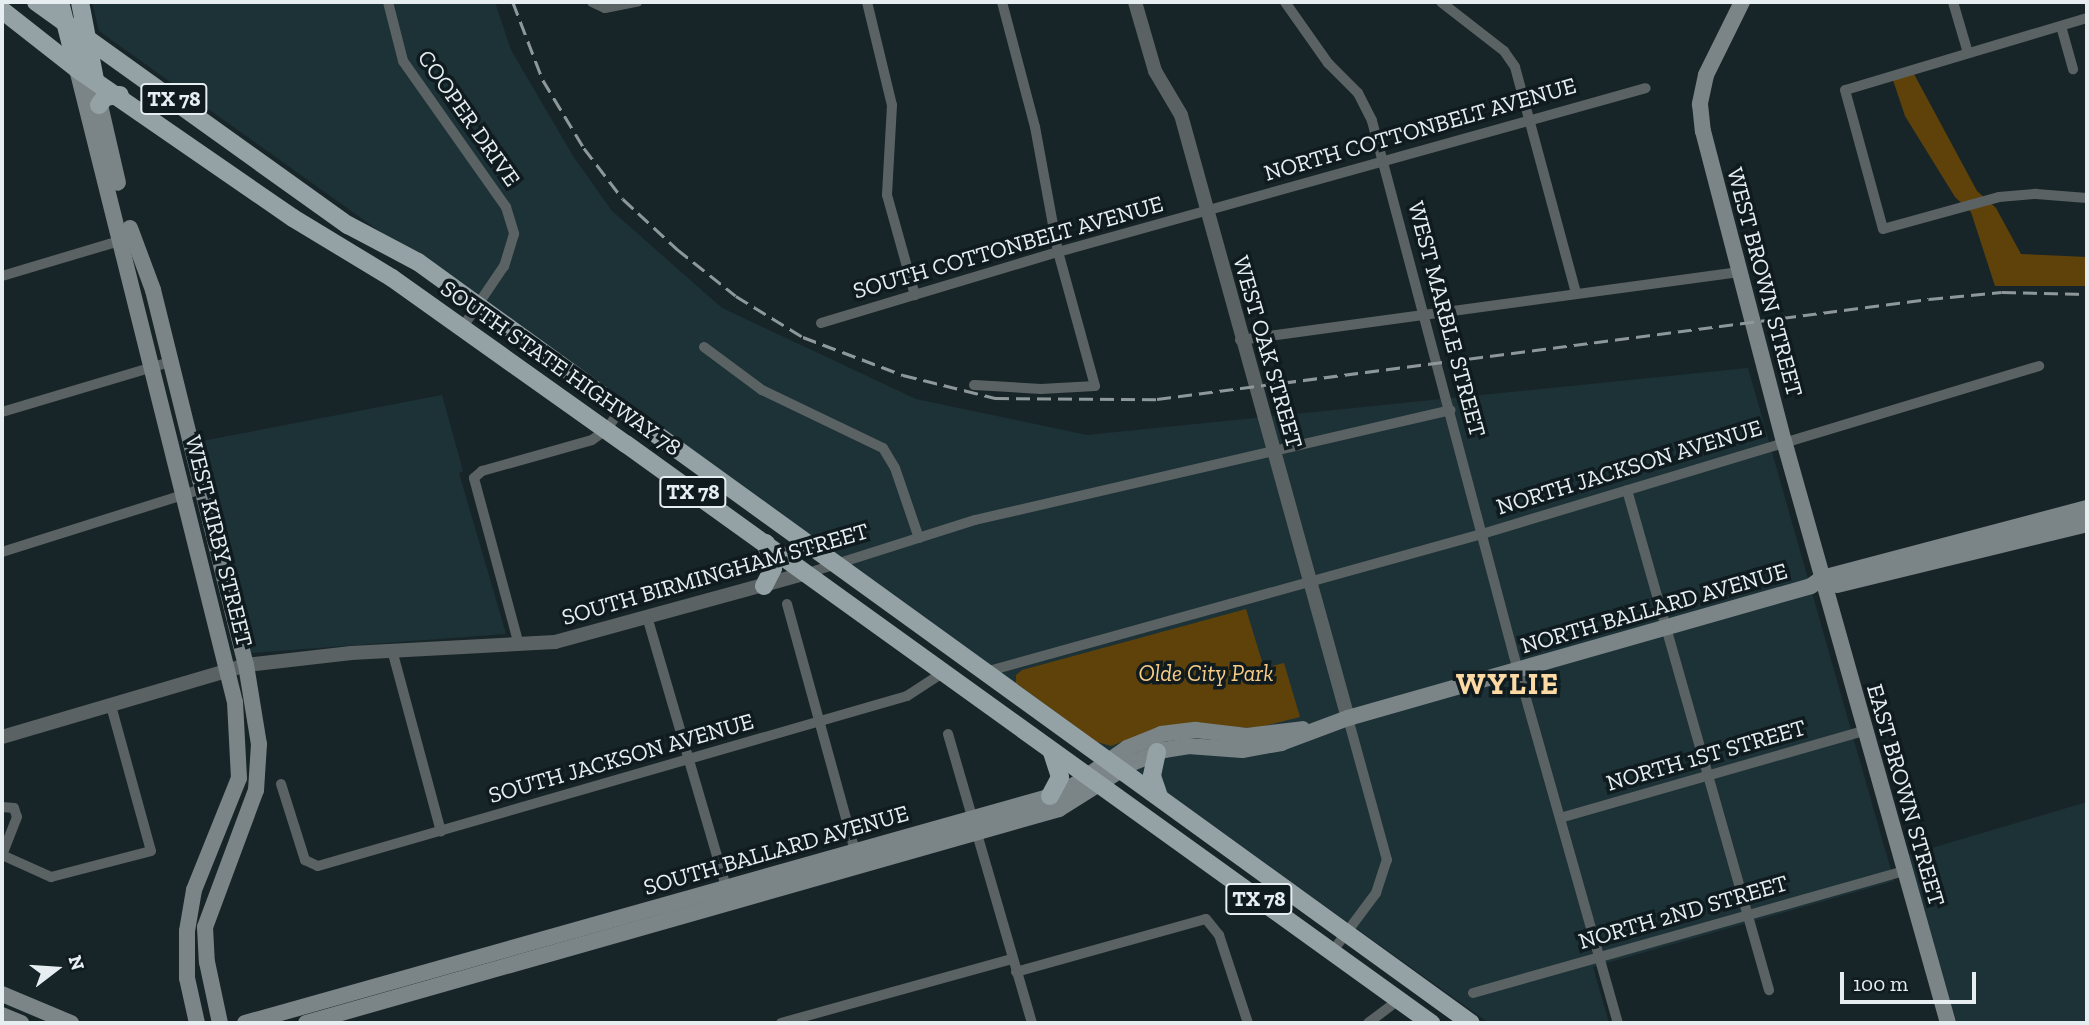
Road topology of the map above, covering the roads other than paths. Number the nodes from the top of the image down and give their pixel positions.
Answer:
1 (36, 2) edge
2 (60, 2) edge
3 (80, 2) edge
4 (388, 2) edge
5 (592, 2) edge
6 (637, 2) edge
7 (867, 2) edge
8 (1002, 2) edge
9 (1135, 2) edge
10 (1285, 2) edge
11 (1441, 2) edge
12 (1742, 2) edge
13 (1953, 2) edge
14 (2, 10) edge
15 (2087, 18) edge
16 (66, 25) junction
17 (2061, 26) junction
18 (87, 38) junction
19 (1968, 53) junction
20 (77, 69) junction
21 (2073, 69) dead end
22 (95, 80) junction
23 (1646, 88) dead end
24 (120, 95) junction
25 (99, 105) junction
26 (1532, 118) junction
27 (1383, 162) junction
28 (310, 198) junction
29 (2087, 198) edge
30 (1206, 212) junction
31 (293, 218) junction
32 (127, 239) junction
33 (1058, 252) junction
34 (1739, 272) junction
35 (2, 276) edge
36 (1576, 293) junction
37 (915, 295) junction
38 (477, 304) junction
39 (1424, 313) junction
40 (821, 323) dead end
41 (462, 328) junction
42 (1240, 340) junction
43 (704, 347) dead end
44 (170, 362) junction
45 (2039, 366) dead end
46 (153, 368) junction
47 (974, 385) dead end
48 (622, 408) junction
49 (1450, 410) junction
50 (2, 412) edge
51 (606, 430) junction
52 (1784, 441) junction
53 (1271, 448) junction
54 (1627, 490) junction
55 (191, 491) junction
56 (2087, 508) edge
57 (2087, 524) edge
58 (1482, 534) junction
59 (919, 538) junction
60 (766, 543) junction
61 (2, 552) edge
62 (839, 565) junction
63 (808, 573) junction
64 (1310, 582) junction
65 (1819, 584) junction
66 (764, 586) junction
67 (787, 604) dead end
68 (648, 620) junction
69 (1666, 628) junction
70 (519, 645) junction
71 (392, 650) junction
72 (246, 665) junction
73 (1518, 671) junction
74 (944, 672) junction
75 (228, 673) junction
76 (985, 673) junction
77 (111, 706) junction
78 (1348, 718) junction
79 (819, 721) junction
80 (1312, 729) junction
81 (1864, 731) junction
82 (948, 734) dead end
83 (2, 737) edge
84 (1052, 752) junction
85 (1157, 752) junction
86 (688, 761) junction
87 (1114, 766) junction
88 (1707, 777) junction
89 (1092, 781) junction
90 (281, 784) dead end
91 (1050, 796) junction
92 (1159, 796) junction
93 (2, 807) edge
94 (1560, 818) junction
95 (974, 826) junction
96 (441, 832) junction
97 (2, 855) edge
98 (857, 858) junction
99 (1904, 871) junction
100 (728, 896) junction
101 (1747, 916) junction
102 (1346, 934) junction
103 (1332, 952) junction
104 (518, 955) junction
105 (1599, 956) junction
106 (1012, 959) junction
107 (1016, 972) junction
108 (1769, 990) dead end
109 (1473, 993) dead end
110 (8, 998) edge
111 (1398, 1000) junction
112 (9, 1020) edge
113 (71, 1023) edge
114 (198, 1023) edge
115 (220, 1023) edge
116 (245, 1023) edge
117 (306, 1023) edge
118 (781, 1023) edge
119 (1032, 1023) edge
120 (1248, 1023) edge
121 (1368, 1023) edge
122 (1430, 1023) edge
123 (1471, 1023) edge
124 (1618, 1023) edge
125 (1948, 1023) edge

1 - 16 main road, SOUTH STATE HIGHWAY 78 / TX 78
2 - 16 main road
3 - 18 main road
4 - 38 street, COOPER DRIVE
5 - 6 street
7 - 37 street
8 - 33 street
9 - 30 street, WEST OAK STREET
10 - 27 street, WEST MARBLE STREET
11 - 26 street
12 - 34 main road, WEST BROWN STREET
13 - 19 street
14 - 20 main road, SOUTH STATE HIGHWAY 78 / TX 78
15 - 17 street
16 - 18 main road, SOUTH STATE HIGHWAY 78 / TX 78
16 - 20 main road
17 - 19 street
17 - 21 street
18 - 22 main road
18 - 28 main road, SOUTH STATE HIGHWAY 78 / TX 78
19 - 29 street
20 - 22 main road, SOUTH STATE HIGHWAY 78 / TX 78
20 - 32 main road, WEST KIRBY STREET
22 - 24 main road, SOUTH STATE HIGHWAY 78 / TX 78
22 - 25 main road, WEST KIRBY STREET
23 - 26 street, NORTH COTTONBELT AVENUE
24 - 25 main road
24 - 31 main road, SOUTH STATE HIGHWAY 78 / TX 78
25 - 32 main road, WEST KIRBY STREET
26 - 27 street, NORTH COTTONBELT AVENUE
26 - 36 street
27 - 30 street, NORTH COTTONBELT AVENUE
27 - 39 street, WEST MARBLE STREET
28 - 31 main road
28 - 38 main road, SOUTH STATE HIGHWAY 78 / TX 78
30 - 33 street, SOUTH COTTONBELT AVENUE
30 - 42 street, WEST OAK STREET
31 - 41 main road, SOUTH STATE HIGHWAY 78 / TX 78
32 - 35 street
32 - 44 main road, WEST KIRBY STREET
32 - 46 main road, WEST KIRBY STREET
33 - 37 street, SOUTH COTTONBELT AVENUE
33 - 47 street
34 - 36 street
34 - 52 main road, WEST BROWN STREET
36 - 39 street
37 - 40 street, SOUTH COTTONBELT AVENUE
38 - 41 street, COOPER DRIVE
38 - 48 main road, SOUTH STATE HIGHWAY 78 / TX 78
39 - 42 street
39 - 49 street, WEST MARBLE STREET
41 - 51 main road, SOUTH STATE HIGHWAY 78 / TX 78
42 - 53 street, WEST OAK STREET
43 - 59 street
44 - 46 street
44 - 55 main road, WEST KIRBY STREET
45 - 52 street, NORTH JACKSON AVENUE
46 - 50 street
46 - 55 main road, WEST KIRBY STREET
48 - 51 street
48 - 62 main road, SOUTH STATE HIGHWAY 78 / TX 78
49 - 53 street, SOUTH BIRMINGHAM STREET
49 - 58 street, WEST MARBLE STREET
51 - 60 main road, SOUTH STATE HIGHWAY 78 / TX 78
51 - 70 street
52 - 54 street, NORTH JACKSON AVENUE
52 - 65 main road, WEST BROWN STREET
53 - 59 street, SOUTH BIRMINGHAM STREET
53 - 64 street, WEST OAK STREET
54 - 58 street, NORTH JACKSON AVENUE
54 - 69 street
55 - 61 street
55 - 72 main road, WEST KIRBY STREET
55 - 75 main road, WEST KIRBY STREET
56 - 65 main road, NORTH BALLARD AVENUE
57 - 65 main road, NORTH BALLARD AVENUE
58 - 64 street, NORTH JACKSON AVENUE
58 - 73 street, WEST MARBLE STREET
59 - 62 street, SOUTH BIRMINGHAM STREET
60 - 63 main road, SOUTH STATE HIGHWAY 78 / TX 78
60 - 66 main road
62 - 63 street, SOUTH BIRMINGHAM STREET
62 - 76 main road, SOUTH STATE HIGHWAY 78 / TX 78
63 - 66 street, SOUTH BIRMINGHAM STREET
63 - 74 main road, SOUTH STATE HIGHWAY 78 / TX 78
64 - 76 street
64 - 78 street, WEST OAK STREET
65 - 69 main road, NORTH BALLARD AVENUE
65 - 81 main road, EAST BROWN STREET
66 - 68 street, SOUTH BIRMINGHAM STREET
67 - 79 street
68 - 70 street, SOUTH BIRMINGHAM STREET
68 - 86 street
69 - 73 main road, NORTH BALLARD AVENUE
69 - 88 street
70 - 71 street, SOUTH BIRMINGHAM STREET
71 - 72 street, SOUTH BIRMINGHAM STREET
71 - 96 street
72 - 75 street, SOUTH BIRMINGHAM STREET
72 - 115 main road, WEST KIRBY STREET
73 - 78 main road, NORTH BALLARD AVENUE
73 - 94 street, WEST MARBLE STREET
74 - 79 street, SOUTH JACKSON AVENUE
74 - 84 main road, SOUTH STATE HIGHWAY 78 / TX 78
75 - 77 street, SOUTH BIRMINGHAM STREET
75 - 114 main road, WEST KIRBY STREET
76 - 87 main road, SOUTH STATE HIGHWAY 78 / TX 78
77 - 83 street, SOUTH BIRMINGHAM STREET
77 - 97 street
78 - 80 main road, SOUTH BALLARD AVENUE
78 - 102 street
79 - 86 street, SOUTH JACKSON AVENUE
79 - 98 street
80 - 85 main road, SOUTH BALLARD AVENUE
80 - 87 main road, SOUTH BALLARD AVENUE
81 - 88 street, NORTH 1ST STREET
81 - 99 main road, EAST BROWN STREET
82 - 95 street
84 - 89 main road, SOUTH STATE HIGHWAY 78 / TX 78
84 - 91 main road
85 - 87 main road, SOUTH BALLARD AVENUE
85 - 92 main road
86 - 96 street, SOUTH JACKSON AVENUE
86 - 100 street
87 - 89 main road, SOUTH BALLARD AVENUE
87 - 92 main road, TX 78
88 - 94 street, NORTH 1ST STREET
88 - 101 street
89 - 91 main road, SOUTH BALLARD AVENUE
89 - 95 main road, SOUTH BALLARD AVENUE
89 - 103 main road, TX 78
90 - 96 street, SOUTH JACKSON AVENUE
91 - 95 main road, SOUTH BALLARD AVENUE
92 - 102 main road, TX 78
93 - 97 street
94 - 105 street, WEST MARBLE STREET
95 - 98 main road, SOUTH BALLARD AVENUE
95 - 106 street
98 - 100 main road, SOUTH BALLARD AVENUE
99 - 101 street, NORTH 2ND STREET
99 - 125 main road, EAST BROWN STREET
100 - 104 main road, SOUTH BALLARD AVENUE
101 - 105 street, NORTH 2ND STREET
101 - 108 street
102 - 103 street
102 - 123 main road, TX 78
103 - 111 main road, TX 78
104 - 116 main road, SOUTH BALLARD AVENUE
104 - 117 main road, SOUTH BALLARD AVENUE
105 - 109 street, NORTH 2ND STREET
105 - 124 street, WEST MARBLE STREET
106 - 107 street
106 - 118 street
107 - 119 street
107 - 120 street
110 - 112 street
110 - 113 main road
111 - 121 street
111 - 122 main road, TX 78

